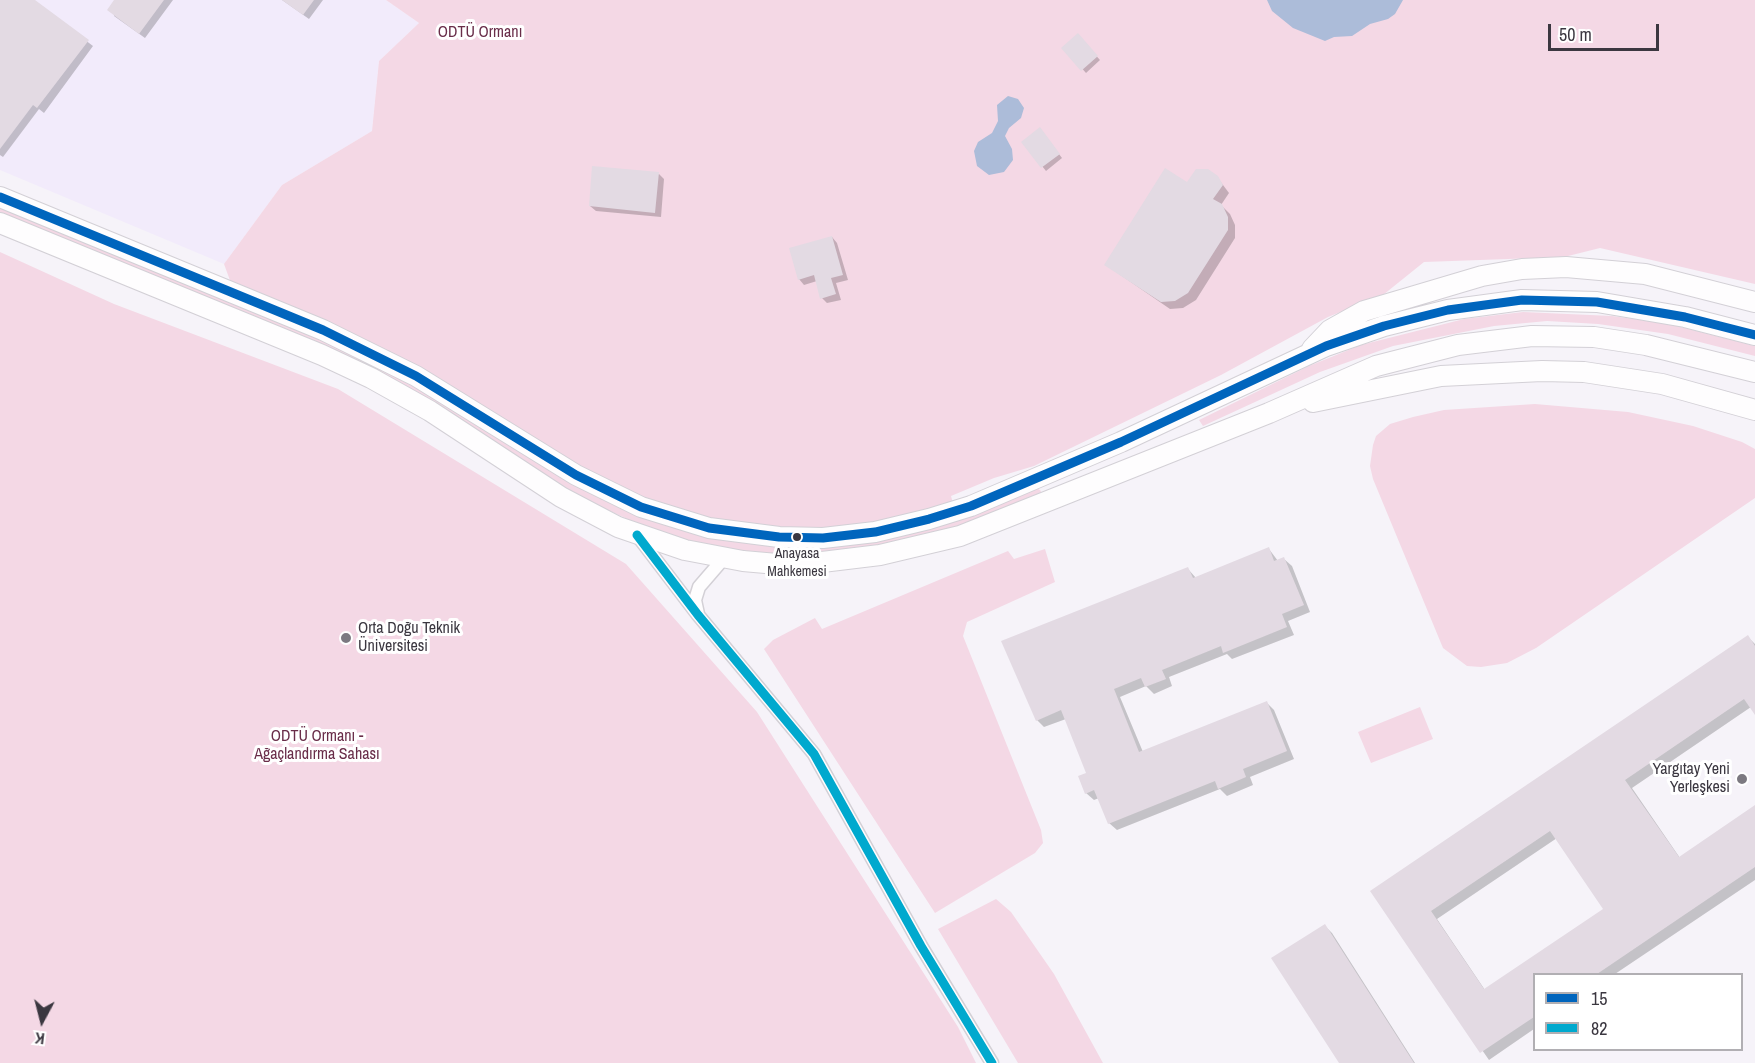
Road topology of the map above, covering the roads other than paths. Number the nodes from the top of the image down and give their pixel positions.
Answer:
1 (0, 197) edge
2 (0, 223) edge
3 (1755, 302) edge
4 (1755, 335) edge
5 (1308, 354) junction
6 (1755, 372) edge
7 (1755, 410) edge
8 (1269, 413) junction
9 (1041, 477) junction
10 (1051, 500) junction
11 (637, 535) junction
12 (724, 558) junction
13 (698, 615) junction
14 (992, 1063) edge

1 - 9 main road
2 - 11 main road
3 - 5 main road
4 - 5 main road
5 - 9 main road
6 - 8 main road
7 - 8 main road
8 - 10 main road
9 - 10 main road
10 - 12 main road
11 - 12 main road
11 - 13 street
12 - 13 street
13 - 14 street

